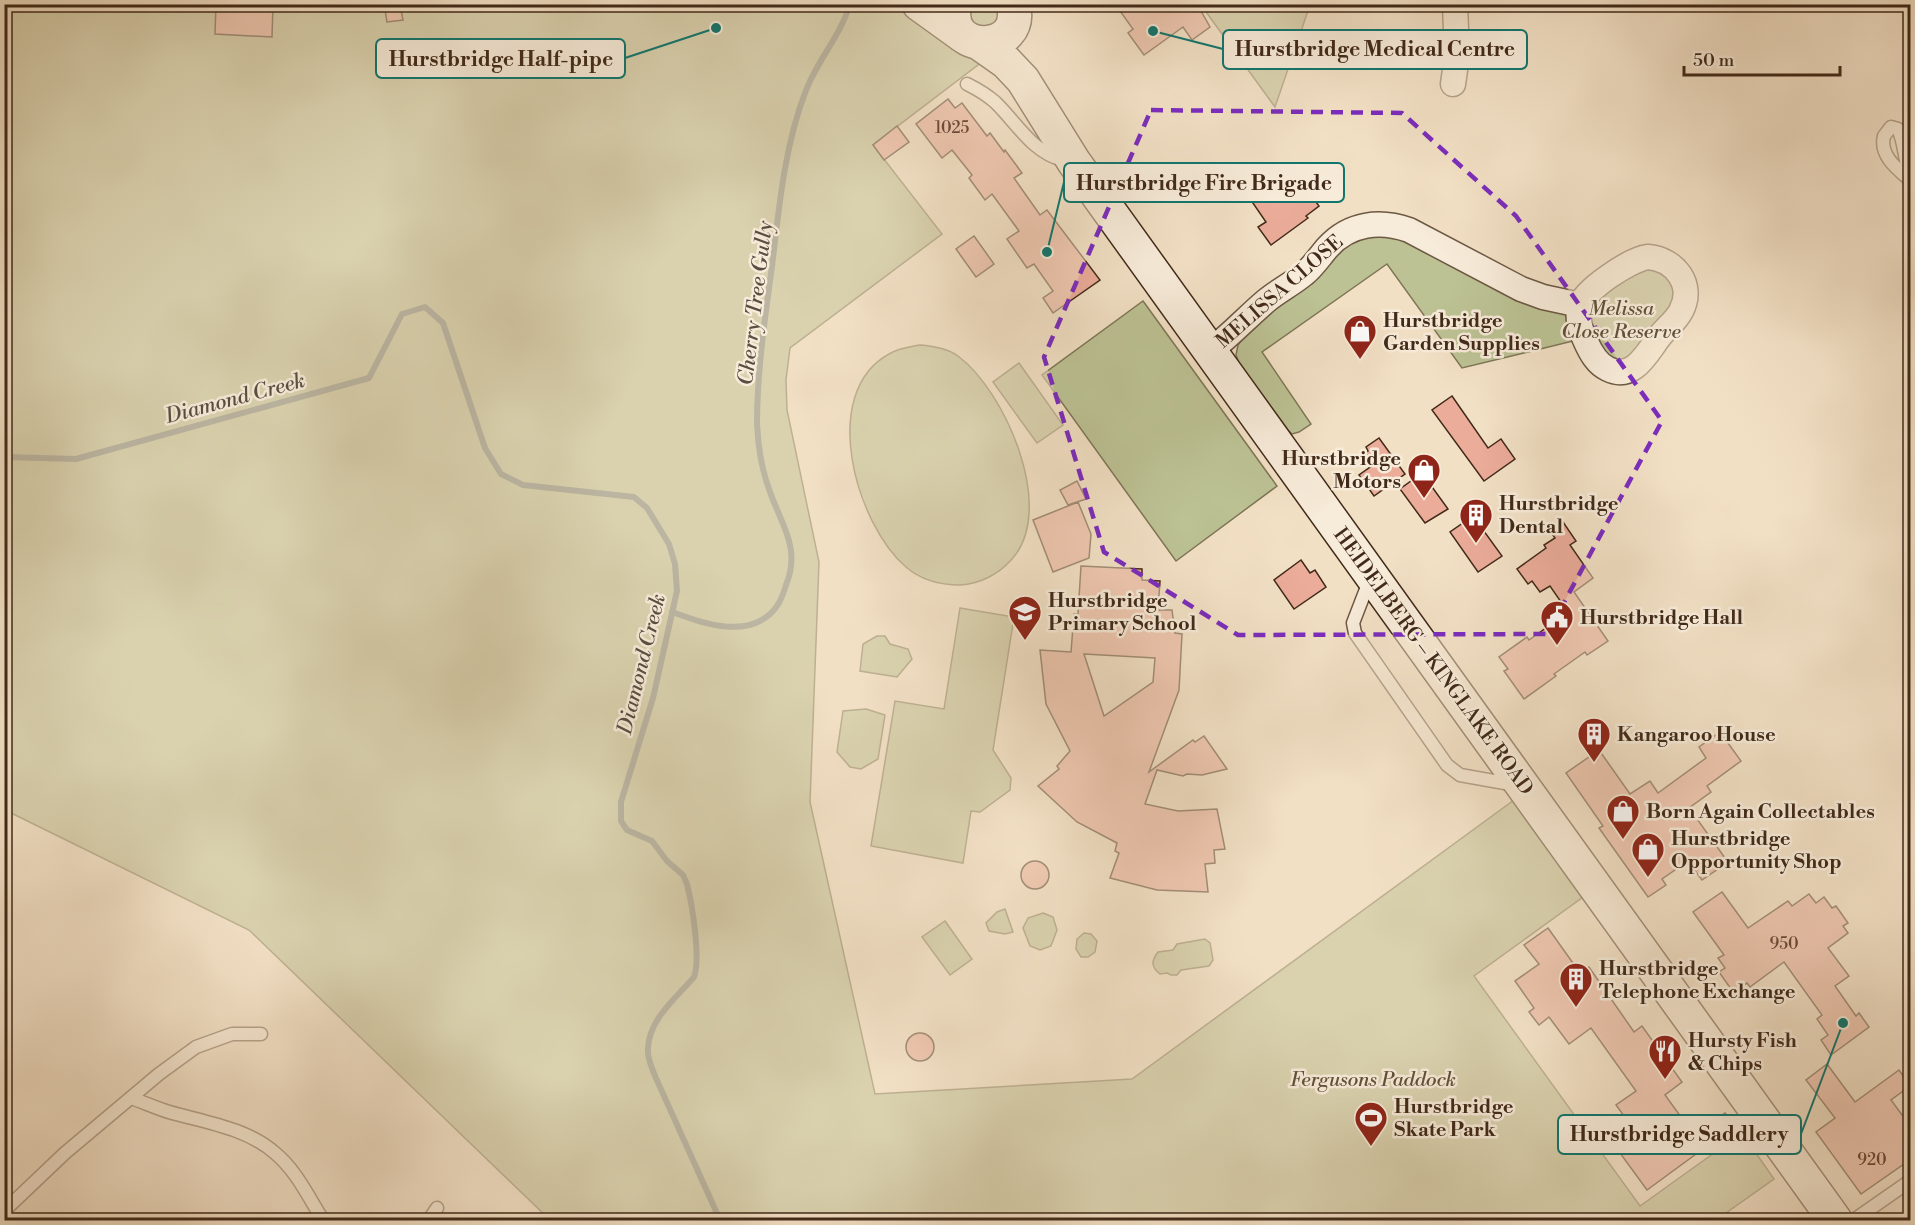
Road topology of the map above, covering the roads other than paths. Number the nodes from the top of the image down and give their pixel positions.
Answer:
1 (919, 4) edge
2 (1455, 4) edge
3 (1014, 8) edge
4 (965, 27) edge
5 (967, 84) dead end
6 (1453, 84) dead end
7 (1035, 100) junction
8 (1074, 162) junction
9 (1911, 175) edge
10 (1911, 180) edge
11 (1580, 305) junction
12 (1211, 350) junction
13 (1371, 575) junction
14 (1523, 786) junction
15 (261, 1034) dead end
16 (130, 1098) junction
17 (1911, 1181) edge
18 (437, 1208) dead end
19 (4, 1211) edge
20 (322, 1221) edge
21 (429, 1221) edge
22 (1835, 1221) edge
23 (1854, 1221) edge

1 - 4 main road, HEIDELBERG – KINGLAKE ROAD
2 - 6 street
3 - 4 main road
3 - 7 main road, HEIDELBERG – KINGLAKE ROAD
4 - 7 main road, HEIDELBERG – KINGLAKE ROAD
5 - 8 lane
7 - 8 main road, HEIDELBERG – KINGLAKE ROAD
8 - 12 main road, HEIDELBERG – KINGLAKE ROAD
9 - 10 lane
11 - 11 street
11 - 12 street, MELISSA CLOSE
12 - 13 main road, HEIDELBERG – KINGLAKE ROAD
13 - 14 main road, HEIDELBERG – KINGLAKE ROAD
13 - 14 lane
14 - 22 main road, HEIDELBERG – KINGLAKE ROAD
15 - 16 lane
16 - 19 lane
16 - 20 lane
17 - 23 lane
18 - 21 lane

